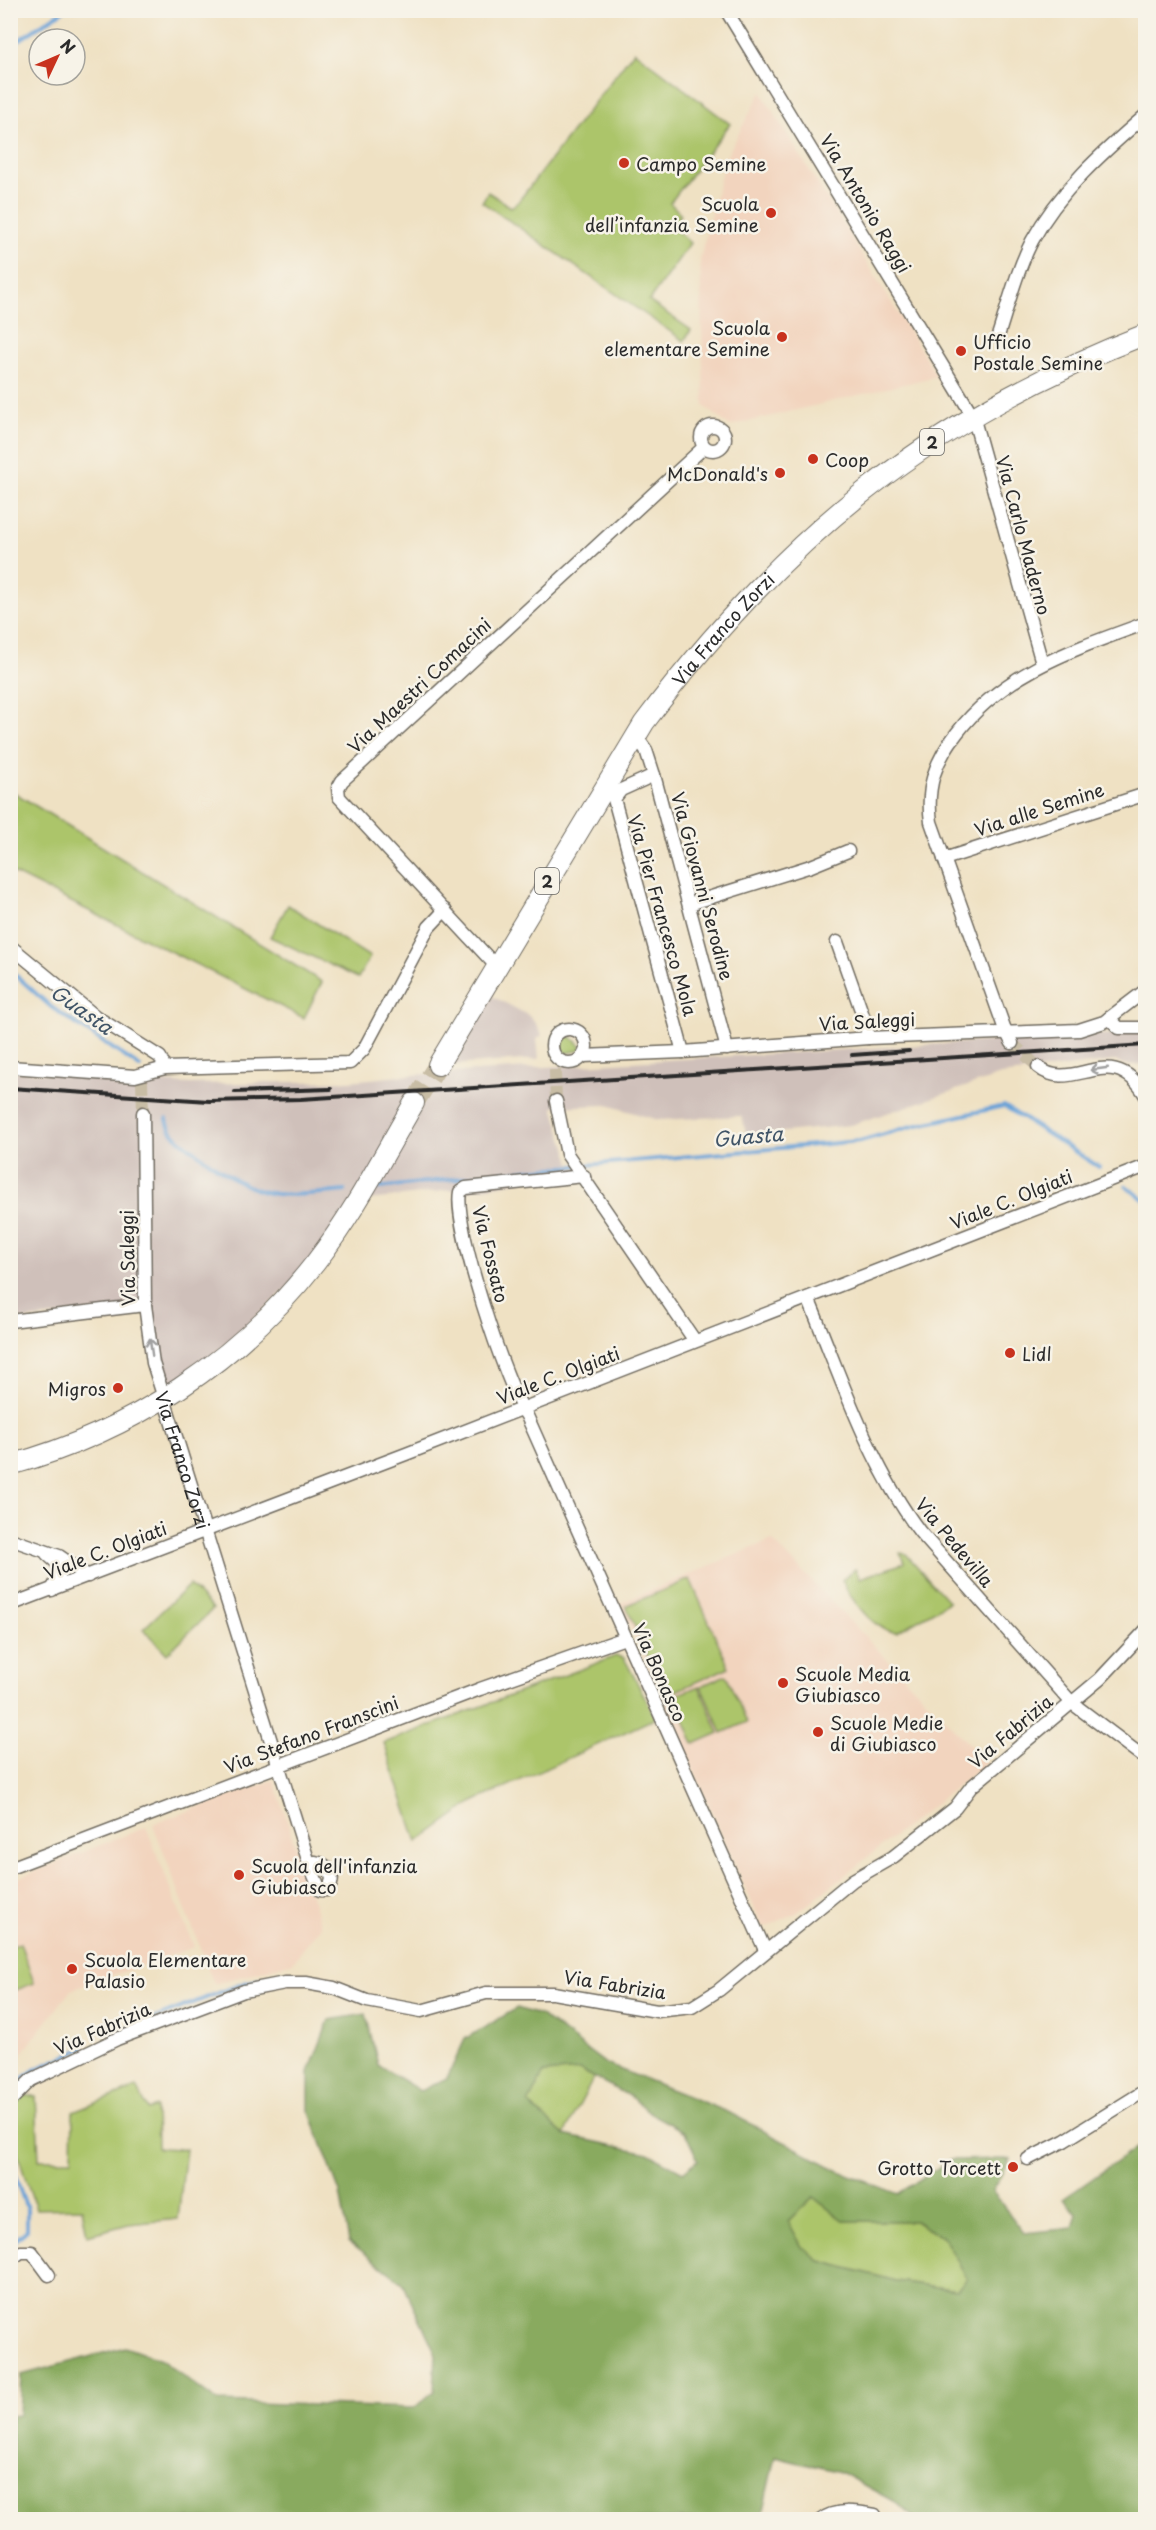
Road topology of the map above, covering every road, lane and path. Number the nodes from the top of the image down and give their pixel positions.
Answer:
1 (726, 10) edge
2 (1146, 115) edge
3 (1146, 334) edge
4 (998, 336) dead end
5 (973, 416) junction
6 (703, 448) dead end
7 (1146, 623) edge
8 (1042, 663) junction
9 (636, 736) junction
10 (654, 775) junction
11 (1146, 794) edge
12 (848, 851) dead end
13 (944, 859) junction
14 (689, 904) junction
15 (445, 910) junction
16 (837, 942) dead end
17 (10, 946) edge
18 (496, 966) junction
19 (1146, 990) edge
20 (1109, 1018) junction
21 (1146, 1028) edge
22 (868, 1038) junction
23 (1010, 1038) junction
24 (727, 1049) junction
25 (683, 1052) junction
26 (583, 1056) junction
27 (557, 1057) junction
28 (438, 1065) tunnel mouth
29 (10, 1067) edge
30 (1038, 1067) tunnel mouth
31 (165, 1068) junction
32 (555, 1070) tunnel mouth
33 (1146, 1096) edge
34 (556, 1101) tunnel mouth
35 (414, 1103) tunnel mouth
36 (143, 1113) tunnel mouth
37 (1146, 1166) edge
38 (582, 1173) junction
39 (808, 1298) junction
40 (145, 1305) junction
41 (10, 1321) edge
42 (695, 1341) junction
43 (164, 1400) junction
44 (522, 1409) junction
45 (10, 1465) edge
46 (206, 1530) junction
47 (10, 1539) edge
48 (41, 1550) junction
49 (88, 1576) junction
50 (52, 1590) junction
51 (10, 1605) edge
52 (1146, 1630) edge
53 (625, 1638) junction
54 (1072, 1702) junction
55 (1146, 1760) edge
56 (279, 1765) junction
57 (309, 1863) dead end
58 (10, 1868) edge
59 (765, 1950) junction
60 (1146, 2090) edge
61 (10, 2101) edge
62 (1028, 2159) dead end
63 (10, 2260) edge
64 (49, 2275) dead end
65 (875, 2515) dead end
66 (821, 2520) edge

1 - 5 street, Via Antonio Raggi
2 - 4 street
3 - 5 main road, Via Franco Zorzi / 2
5 - 8 street, Via Carlo Maderno
5 - 9 main road, Via Franco Zorzi / 2
6 - 15 street, Via Maestri Comacini
7 - 8 street
8 - 13 street
9 - 10 street, Via Giovanni Serodine
9 - 18 main road, Via Franco Zorzi / 2
10 - 14 street, Via Giovanni Serodine
10 - 25 street, Via Pier Francesco Mola
11 - 13 street, Via alle Semine
12 - 14 street
13 - 23 street
14 - 24 street, Via Giovanni Serodine
15 - 18 street, Via Maestri Comacini
15 - 31 street
16 - 22 street
17 - 31 street
18 - 28 main road, Via Franco Zorzi / 2
19 - 20 street, Via Saleggi
20 - 21 street
20 - 23 street, Via Saleggi
22 - 23 street, Via Saleggi
22 - 24 street, Via Saleggi
24 - 25 street, Via Saleggi
25 - 26 street, Via Saleggi
26 - 27 street, Via Saleggi
26 - 27 street
27 - 32 street
29 - 31 street
33 -> 30 street
34 - 38 street
35 - 43 main road, Via Franco Zorzi
36 - 40 street, Via Saleggi
37 - 39 street, Viale C. Olgiati
38 - 42 street
38 - 44 street, Via Fossato
39 - 42 street, Viale C. Olgiati
39 - 54 street, Via Pedevilla
40 - 41 street
43 -> 40 street, Via Saleggi
42 - 44 street, Viale C. Olgiati
43 - 45 main road
43 - 46 street, Via Franco Zorzi
44 - 46 street, Viale C. Olgiati
44 - 53 street, Via Bonasco
46 - 49 street, Viale C. Olgiati
46 - 56 street, Via Franco Zorzi
47 - 48 street
48 - 49 street
48 - 50 street
49 - 50 street, Viale C. Olgiati
50 - 51 street, Viale C. Olgiati
52 - 54 street, Via Fabrizia
53 - 56 street, Via Stefano Franscini
53 - 59 street, Via Bonasco
54 - 55 street, Via Pedevilla
54 - 59 street, Via Fabrizia
56 - 57 street, Via Franco Zorzi
56 - 58 street, Via Stefano Franscini
59 - 61 street, Via Fabrizia
60 - 62 street
63 - 64 street
65 - 66 street

